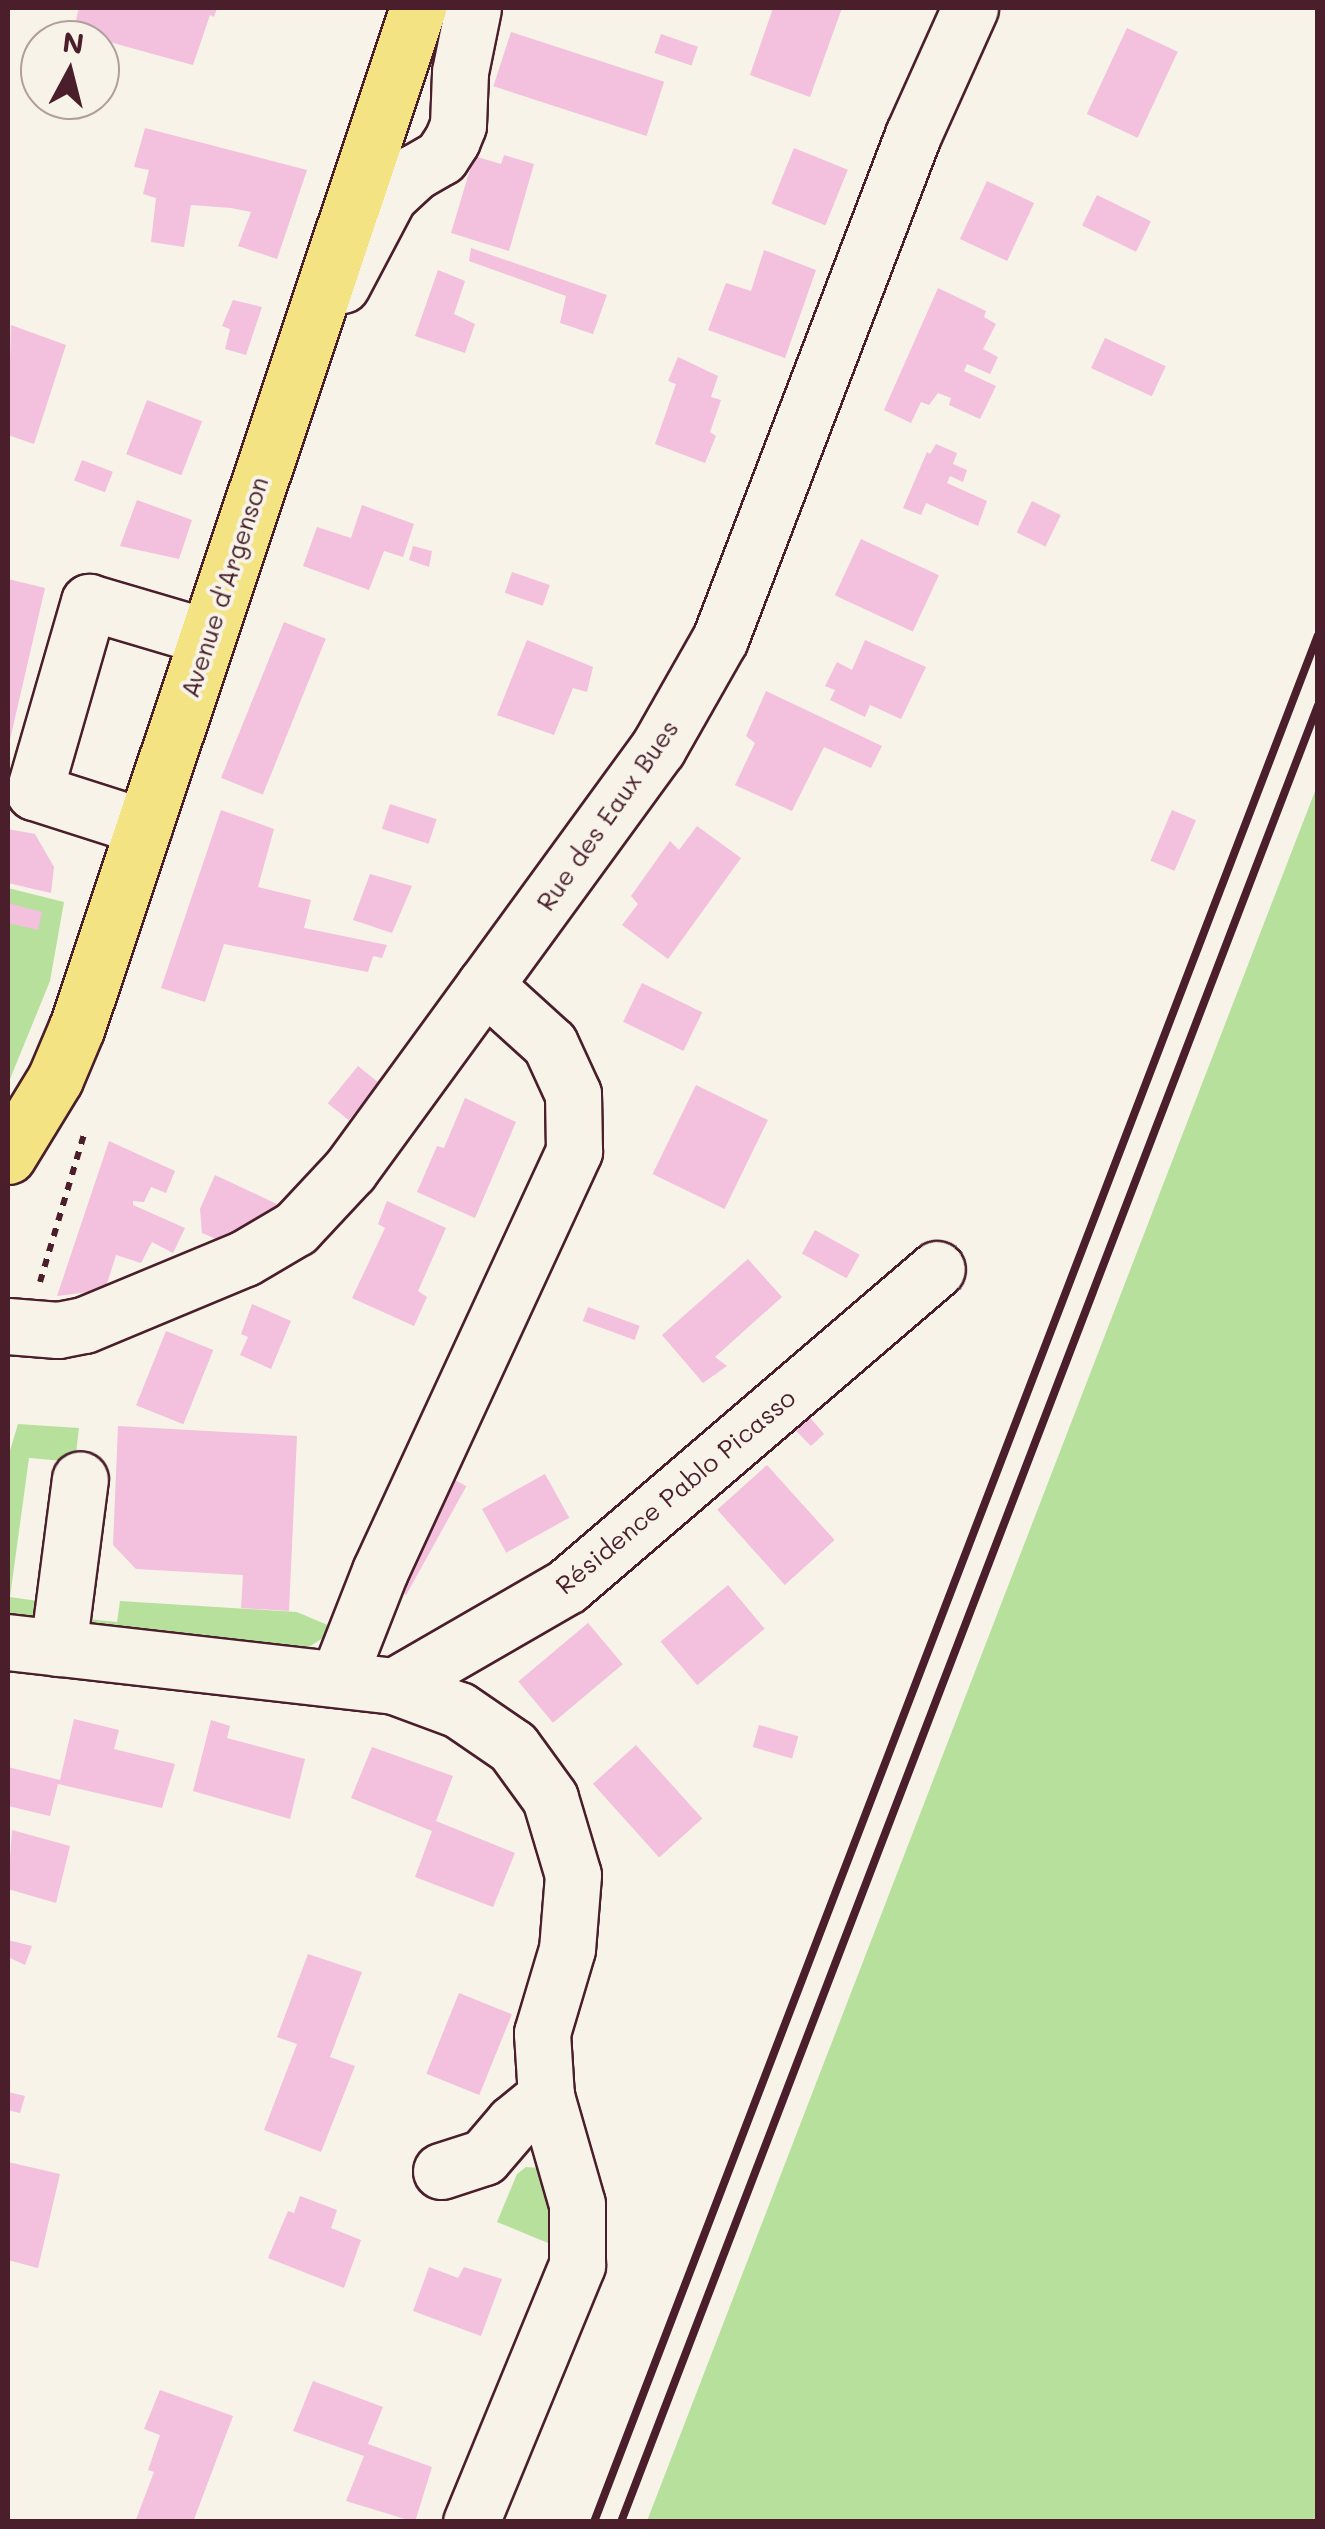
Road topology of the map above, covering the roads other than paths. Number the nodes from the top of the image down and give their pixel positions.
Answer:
1 (418, 8) edge
2 (436, 8) edge
3 (473, 8) edge
4 (970, 8) edge
5 (381, 118) junction
6 (300, 363) junction
7 (208, 637) junction
8 (21, 787) edge
9 (144, 827) junction
10 (486, 985) junction
11 (8, 1156) edge
12 (937, 1269) dead end
13 (8, 1326) edge
14 (80, 1478) dead end
15 (33, 1645) edge
16 (338, 1678) junction
17 (394, 1686) junction
18 (546, 2096) junction
19 (441, 2172) dead end
20 (471, 2522) edge

1 - 5 main road, Avenue d'Argenson
2 - 5 main road
3 - 6 street
4 - 10 street, Rue des Eaux Bues
5 - 6 main road, Avenue d'Argenson
6 - 7 main road, Avenue d'Argenson
7 - 8 street
7 - 9 main road, Avenue d'Argenson
8 - 9 street
9 - 11 main road, Avenue d'Argenson
10 - 13 street, Rue des Eaux Bues
10 - 16 street
12 - 17 street, Résidence Pablo Picasso
14 - 15 street
15 - 16 street
16 - 17 street
17 - 18 street
18 - 19 street
18 - 20 street

